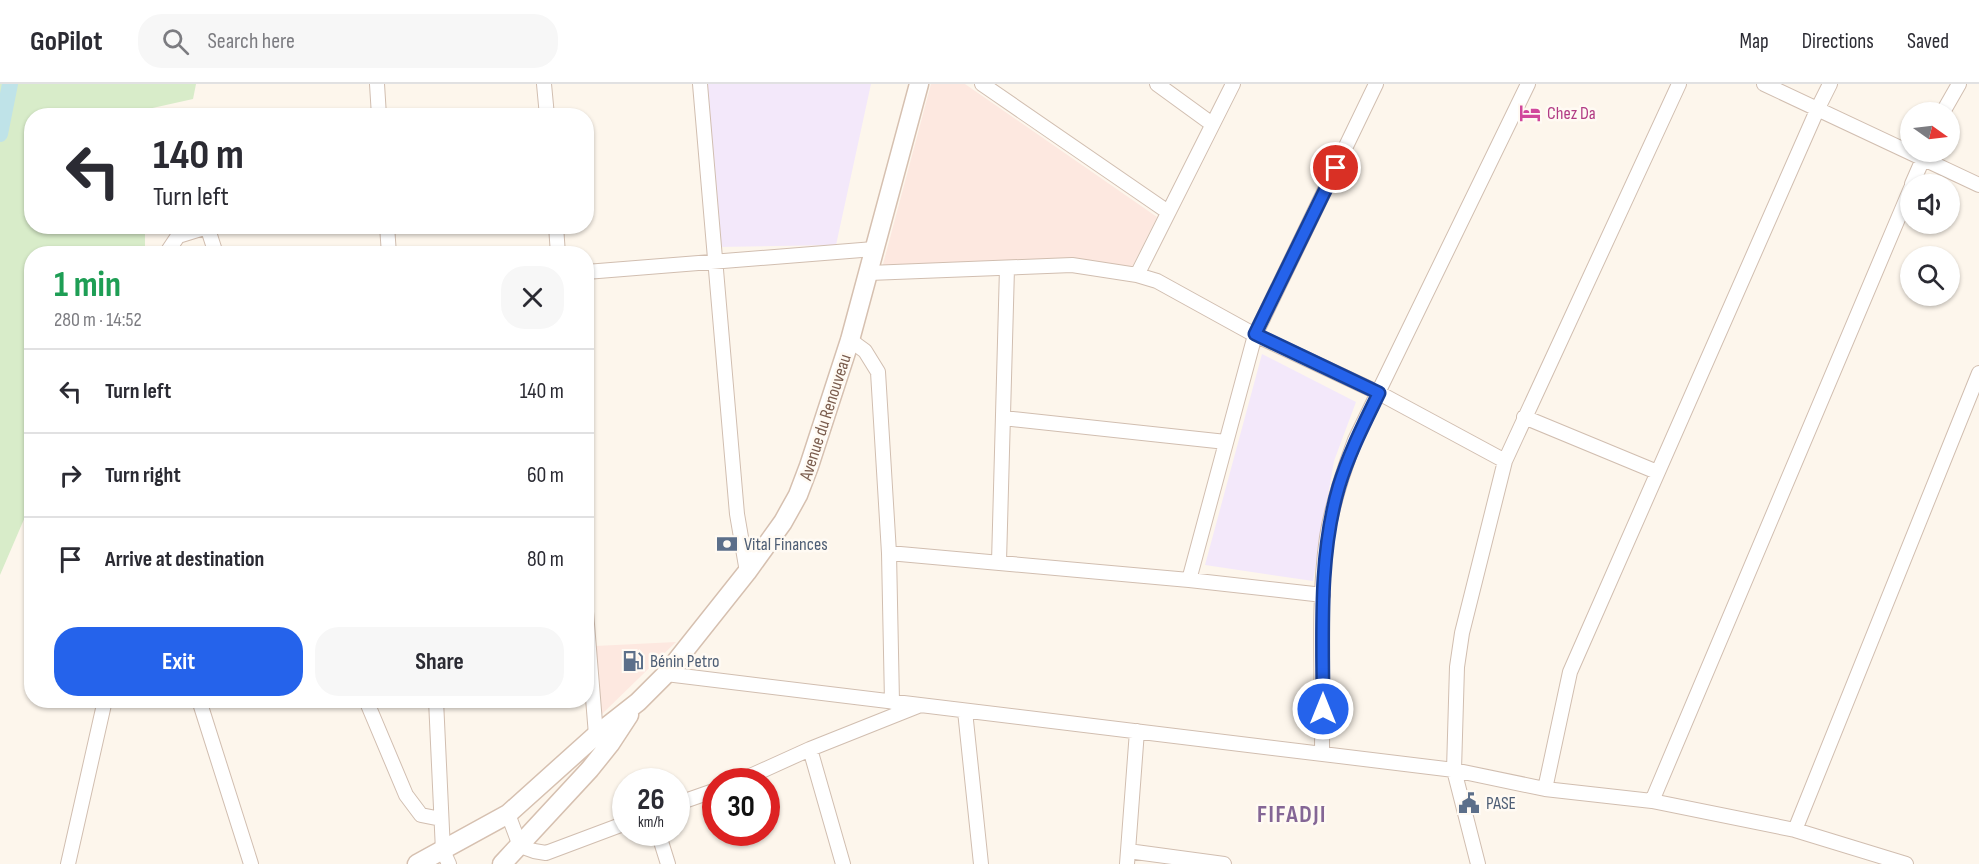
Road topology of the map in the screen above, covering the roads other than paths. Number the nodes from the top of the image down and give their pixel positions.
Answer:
1 (377, 84) edge
2 (544, 84) edge
3 (700, 84) edge
4 (919, 84) edge
5 (981, 84) edge
6 (1157, 84) edge
7 (1233, 84) edge
8 (1376, 84) edge
9 (1528, 84) edge
10 (1679, 84) edge
11 (1764, 84) edge
12 (1830, 84) edge
13 (1959, 84) edge
14 (1949, 102) edge
15 (378, 108) edge
16 (546, 108) edge
17 (1818, 108) junction
18 (1212, 124) junction
19 (1900, 144) edge
20 (1938, 162) edge
21 (1979, 185) edge
22 (1168, 212) junction
23 (1900, 214) edge
24 (184, 234) edge
25 (171, 246) edge
26 (874, 249) junction
27 (714, 262) junction
28 (1007, 268) junction
29 (594, 271) edge
30 (869, 273) junction
31 (1137, 275) junction
32 (1255, 334) junction
33 (850, 340) junction
34 (1979, 373) edge
35 (1379, 393) junction
36 (1003, 417) junction
37 (1524, 417) junction
38 (1227, 442) junction
39 (1505, 461) junction
40 (1657, 472) junction
41 (889, 553) junction
42 (999, 562) junction
43 (747, 572) junction
44 (1189, 580) junction
45 (1323, 595) junction
46 (666, 674) junction
47 (638, 702) junction
48 (892, 702) junction
49 (920, 705) junction
50 (103, 708) edge
51 (202, 708) edge
52 (369, 708) edge
53 (436, 708) edge
54 (594, 708) edge
55 (966, 711) junction
56 (1137, 731) junction
57 (596, 735) junction
58 (810, 749) junction
59 (1322, 754) junction
60 (768, 768) edge
61 (1454, 770) junction
62 (1545, 789) junction
63 (1652, 801) junction
64 (508, 814) junction
65 (441, 819) junction
66 (612, 828) edge
67 (1795, 830) junction
68 (520, 846) junction
69 (662, 846) edge
70 (446, 857) edge
71 (1127, 857) edge
72 (1215, 863) edge
73 (68, 864) edge
74 (251, 864) edge
75 (417, 864) edge
76 (502, 864) edge
77 (668, 864) edge
78 (843, 864) edge
79 (981, 864) edge
80 (1478, 864) edge
81 (1906, 864) edge

1 - 15 street
2 - 16 street
3 - 27 street
4 - 26 main road, Avenue du Renouveau
5 - 22 street
6 - 18 street
7 - 18 street
8 - 32 street
9 - 35 street
10 - 37 street
11 - 17 street
12 - 17 street
13 - 14 street
17 - 19 street
17 - 40 street
18 - 22 street
20 - 21 street
22 - 31 street
23 - 63 street
24 - 25 street
26 - 27 street
26 - 30 main road, Avenue du Renouveau
27 - 29 street
27 - 43 street
28 - 30 street
28 - 31 street
28 - 36 street
30 - 33 main road, Avenue du Renouveau
31 - 32 street
32 - 35 street
32 - 38 street
33 - 41 street
33 - 43 main road, Avenue du Renouveau
34 - 67 street
35 - 39 street
35 - 45 street
36 - 38 street
36 - 42 street
37 - 39 street
37 - 40 street
38 - 44 street
39 - 61 street
40 - 62 street
41 - 42 street
41 - 48 street
42 - 44 street
43 - 46 main road, Avenue du Renouveau
44 - 45 street
45 - 59 street
46 - 47 main road, Avenue du Renouveau
46 - 48 street
47 - 57 main road, Avenue du Renouveau
47 - 68 main road, Avenue du Renouveau
48 - 49 street
49 - 55 street
49 - 58 street
50 - 73 street
51 - 74 street
52 - 65 street
53 - 65 street
54 - 57 street
55 - 56 street
55 - 79 street
56 - 59 street
56 - 71 street
57 - 64 main road, Avenue du Renouveau
58 - 60 street
58 - 78 street
59 - 61 street
61 - 62 street
61 - 80 street
62 - 63 street
63 - 67 street
64 - 68 street
64 - 70 main road, Avenue du Renouveau
65 - 70 street
66 - 68 street
67 - 81 street
68 - 76 main road, Avenue du Renouveau
69 - 77 street
70 - 75 main road, Avenue du Renouveau
71 - 72 street

